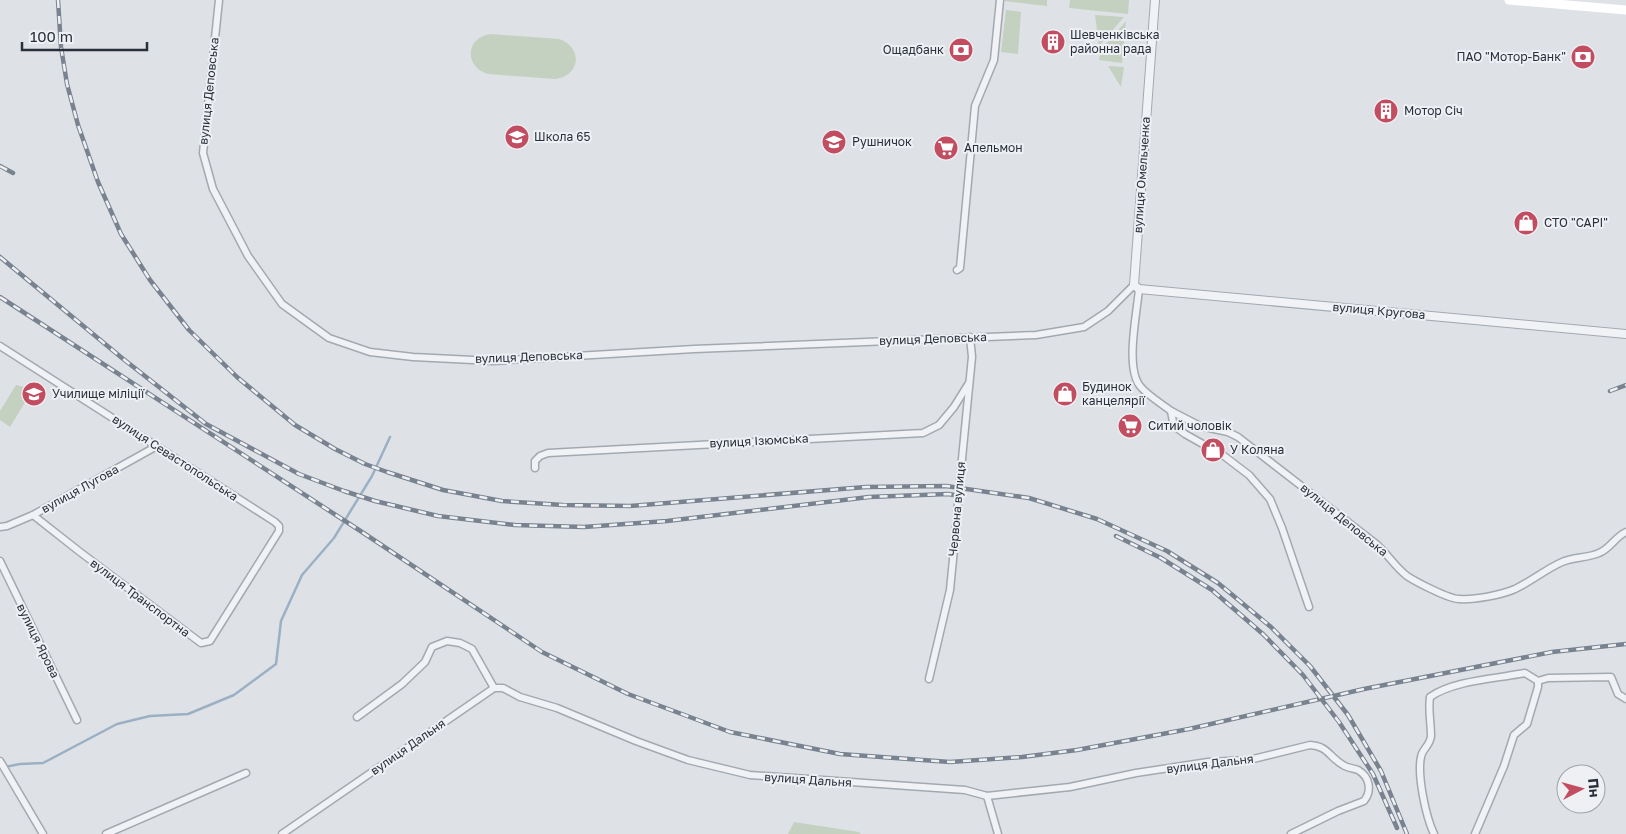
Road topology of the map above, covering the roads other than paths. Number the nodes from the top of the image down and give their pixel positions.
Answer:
1 (219, 0) edge
2 (1000, 0) edge
3 (1155, 0) edge
4 (1509, 0) edge
5 (1626, 10) edge
6 (957, 270) dead end
7 (1136, 287) junction
8 (1626, 334) edge
9 (970, 337) junction
10 (0, 346) edge
11 (969, 383) junction
12 (1171, 411) junction
13 (157, 446) junction
14 (535, 468) dead end
15 (33, 515) junction
16 (275, 522) joint
17 (0, 527) edge
18 (1626, 532) edge
19 (0, 561) edge
20 (1309, 608) dead end
21 (929, 680) dead end
22 (1538, 681) junction
23 (494, 688) junction
24 (1626, 699) edge
25 (357, 717) dead end
26 (76, 720) dead end
27 (0, 761) edge
28 (246, 773) dead end
29 (987, 796) junction
30 (44, 834) edge
31 (106, 834) edge
32 (282, 834) edge
33 (998, 834) edge
34 (1291, 834) edge
35 (1434, 834) edge
36 (1475, 834) edge

1 - 9 street, вулиця Деповська
2 - 6 street
3 - 7 street, вулиця Омельченка
4 - 5 main road
7 - 8 street, вулиця Кругова
7 - 9 street, вулиця Деповська
7 - 12 street, вулиця Деповська
9 - 11 street, Червона вулиця
10 - 13 street, вулиця Севастопольська
11 - 14 street, вулиця Ізюмська
11 - 21 street, Червона вулиця, bridge
12 - 18 street, вулиця Деповська
12 - 20 street, вулиця Деповська
13 - 15 street, вулиця Лугова
13 - 16 street, вулиця Севастопольська
15 - 16 street, вулиця Транспортна
15 - 17 street, вулиця Лугова
19 - 26 street, вулиця Ярова
22 - 24 street
22 - 35 street
22 - 36 street
23 - 25 street
23 - 29 street, вулиця Дальня
23 - 32 street, вулиця Дальня
27 - 30 street
28 - 31 street
29 - 33 street
29 - 34 street, вулиця Дальня

